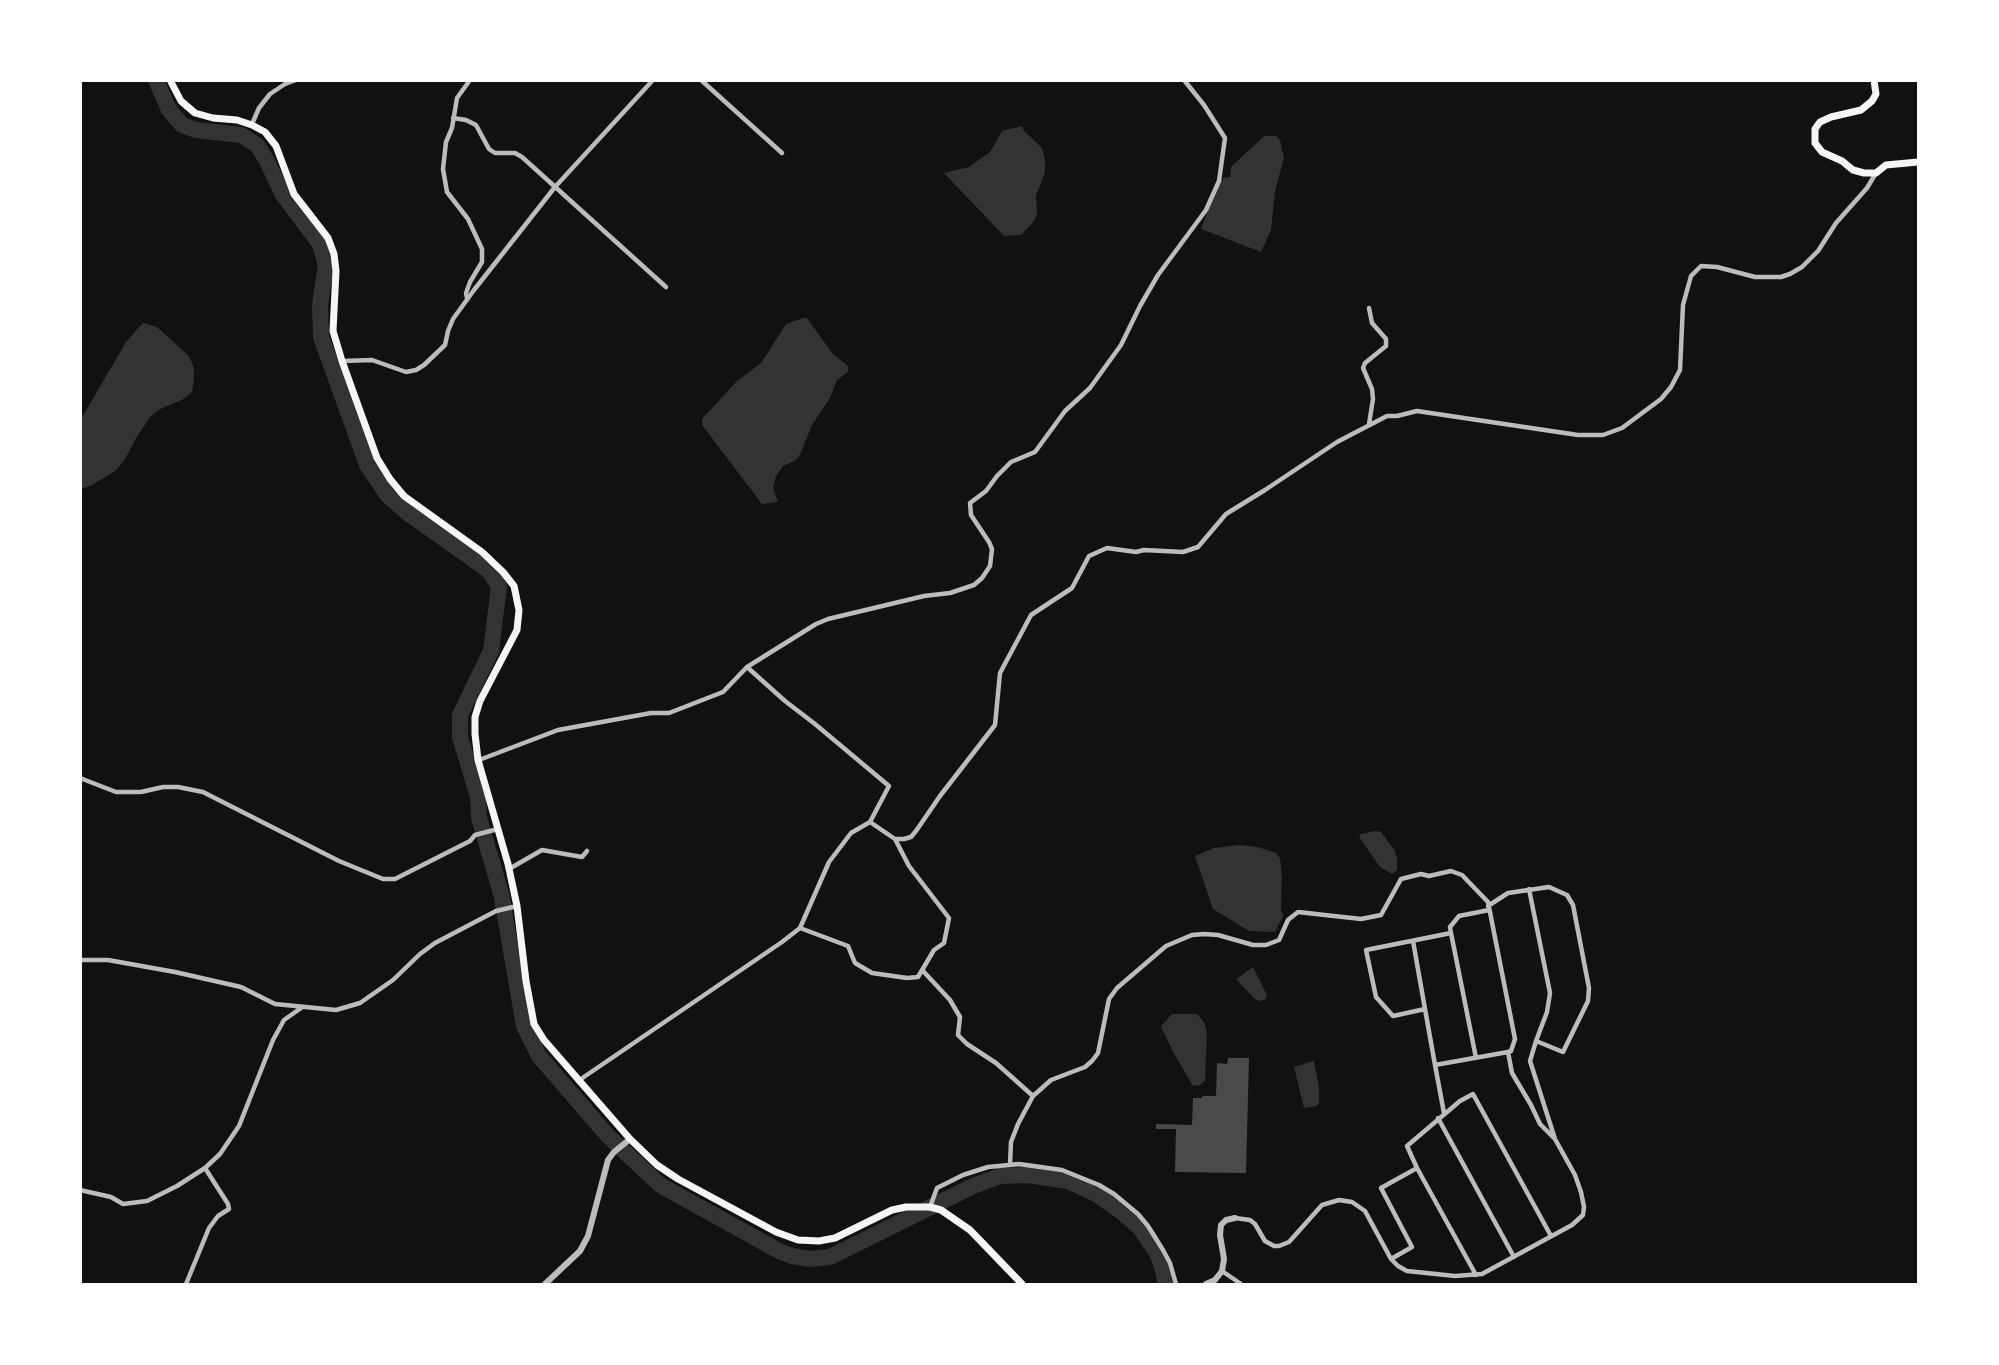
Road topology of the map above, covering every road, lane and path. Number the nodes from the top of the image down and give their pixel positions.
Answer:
1 (170, 80) edge
2 (296, 80) edge
3 (470, 80) edge
4 (653, 80) edge
5 (701, 80) edge
6 (1184, 80) edge
7 (1874, 80) edge
8 (453, 118) junction
9 (252, 125) junction
10 (782, 153) dead end
11 (1919, 162) edge
12 (1876, 173) junction
13 (555, 187) junction
14 (666, 287) dead end
15 (467, 299) junction
16 (1369, 308) dead end
17 (342, 361) junction
18 (1369, 424) junction
19 (747, 667) junction
20 (478, 760) junction
21 (80, 778) edge
22 (870, 822) junction
23 (498, 830) junction
24 (895, 839) junction
25 (587, 851) dead end
26 (509, 869) junction
27 (1529, 890) junction
28 (515, 906) junction
29 (1489, 908) junction
30 (800, 928) junction
31 (1451, 933) junction
32 (1413, 941) junction
33 (80, 961) edge
34 (923, 971) junction
35 (301, 1007) junction
36 (1425, 1009) junction
37 (1536, 1041) junction
38 (1508, 1052) junction
39 (1476, 1058) junction
40 (1435, 1065) junction
41 (578, 1081) junction
42 (1034, 1096) junction
43 (1444, 1114) junction
44 (1438, 1118) junction
45 (1555, 1139) junction
46 (627, 1140) junction
47 (1010, 1164) junction
48 (205, 1168) junction
49 (1418, 1168) junction
50 (80, 1190) edge
51 (930, 1207) junction
52 (1235, 1218) joint
53 (1552, 1236) junction
54 (1514, 1257) junction
55 (1391, 1259) junction
56 (1222, 1271) junction
57 (1476, 1275) junction
58 (186, 1284) edge
59 (545, 1284) edge
60 (1022, 1284) edge
61 (1176, 1284) edge
62 (1206, 1284) edge
63 (1241, 1284) edge

1 - 9 main road
2 - 9 street
3 - 8 street
4 - 13 street
5 - 10 street
6 - 19 street
7 - 12 main road
8 - 13 street
8 - 15 street
9 - 17 main road
11 - 12 main road
12 - 18 street
13 - 14 street
13 - 15 street
15 - 17 street
16 - 18 street
17 - 20 main road
18 - 24 street
19 - 20 street
19 - 22 street
20 - 23 main road
21 - 23 street
22 - 24 street
22 - 30 street
23 - 26 main road
24 - 34 street
25 - 26 street
26 - 28 main road
27 - 29 street
27 - 37 street
27 - 37 street
28 - 35 street
28 - 41 main road
29 - 31 street
29 - 38 street
29 - 42 street
30 - 34 street
30 - 41 street
31 - 32 street
31 - 39 street
32 - 36 street
32 - 36 street
33 - 35 street
34 - 42 street
35 - 48 street
36 - 40 street
37 - 45 street
38 - 39 street
38 - 45 street
39 - 40 street
40 - 43 street
41 - 46 main road
42 - 47 street
43 - 44 street
43 - 53 street
44 - 49 street
44 - 54 street
45 - 53 street
46 - 51 main road
46 - 59 street
47 - 51 street
47 - 61 street
48 - 50 street
48 - 58 street
49 - 55 street
49 - 57 street
51 - 60 main road
52 - 55 street
52 - 56 street
53 - 54 street
54 - 57 street
55 - 57 street
56 - 62 street
56 - 63 street

